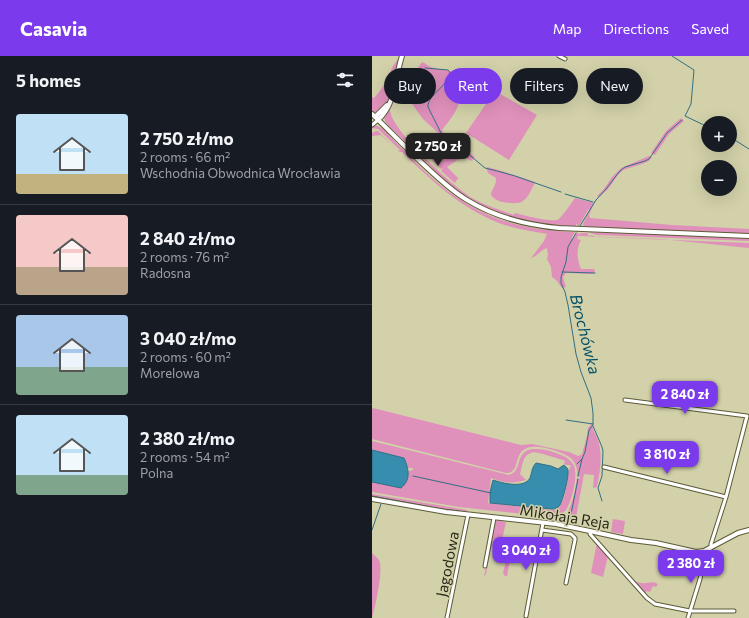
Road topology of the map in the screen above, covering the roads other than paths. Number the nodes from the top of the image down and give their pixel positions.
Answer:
1 (402, 56) edge
2 (559, 56) edge
3 (565, 59) dead end
4 (374, 118) edge
5 (372, 125) edge
6 (749, 236) edge
7 (625, 400) dead end
8 (604, 467) dead end
9 (726, 497) junction
10 (372, 499) edge
11 (468, 515) junction
12 (494, 518) junction
13 (543, 523) junction
14 (542, 530) junction
15 (749, 530) edge
16 (591, 531) junction
17 (711, 548) junction
18 (704, 552) junction
19 (484, 566) dead end
20 (566, 583) dead end
21 (734, 610) dead end
22 (690, 611) junction
23 (526, 616) dead end
24 (447, 618) edge
25 (688, 618) edge

1 - 4 street
2 - 3 street
4 - 5 street
4 - 6 street
7 - 9 street
8 - 9 street
9 - 17 street
10 - 11 street, Mikołaja Reja
11 - 12 street, Mikołaja Reja
11 - 24 street, Jagodowa
12 - 13 street, Mikołaja Reja
12 - 19 street
13 - 14 street
13 - 16 street, Mikołaja Reja
14 - 20 street
14 - 23 street
15 - 17 street
16 - 18 street, Mikołaja Reja
16 - 22 street
17 - 18 street
18 - 22 street
21 - 22 street
22 - 25 street

